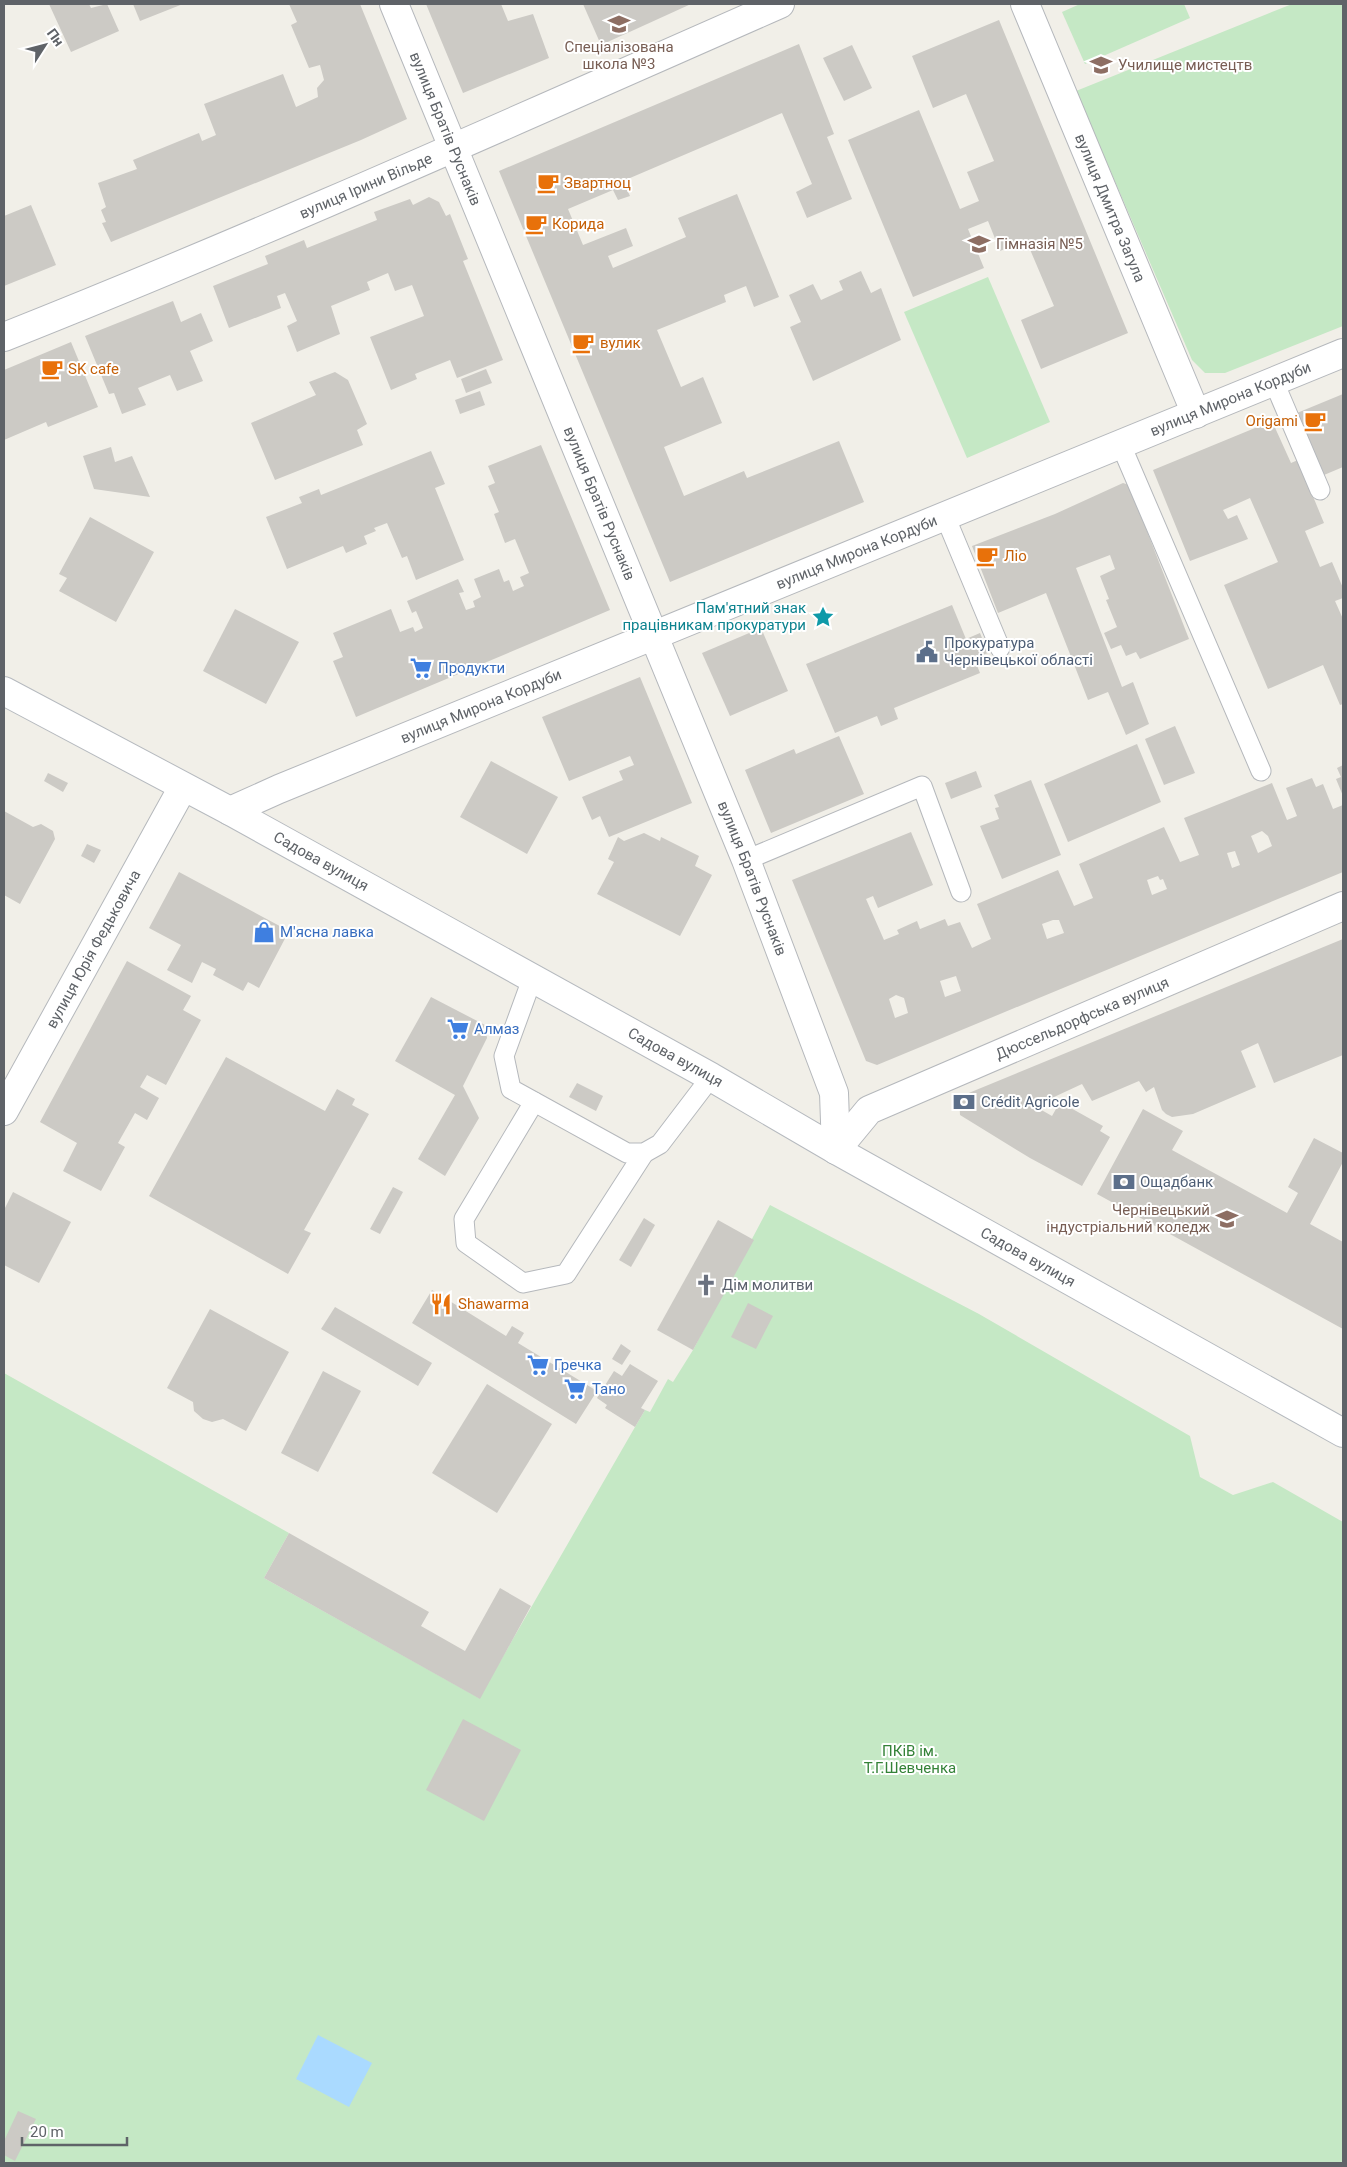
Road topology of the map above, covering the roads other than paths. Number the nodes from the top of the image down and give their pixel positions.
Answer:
1 (394, 4) edge
2 (780, 4) edge
3 (1025, 4) edge
4 (454, 148) junction
5 (4, 337) edge
6 (1343, 353) edge
7 (1274, 382) junction
8 (1196, 414) junction
9 (1121, 445) junction
10 (1320, 490) dead end
11 (945, 516) junction
12 (653, 635) junction
13 (1000, 648) dead end
14 (4, 691) edge
15 (1261, 771) dead end
16 (183, 787) junction
17 (230, 811) junction
18 (746, 860) junction
19 (961, 892) dead end
20 (1343, 906) edge
21 (532, 979) junction
22 (711, 1077) junction
23 (534, 1102) junction
24 (4, 1111) edge
25 (836, 1150) junction
26 (644, 1153) junction
27 (1343, 1433) edge

1 - 4 street, вулиця Братів Руснаків
2 - 4 street, вулиця Ірини Вільде
3 - 8 street, вулиця Дмитра Загула
4 - 5 street, вулиця Ірини Вільде
4 - 12 street, вулиця Братів Руснаків
6 - 7 street, вулиця Мирона Кордуби
7 - 8 street, вулиця Мирона Кордуби
7 - 10 lane
8 - 9 street, вулиця Мирона Кордуби
9 - 11 street, вулиця Мирона Кордуби
9 - 15 lane
11 - 12 street, вулиця Мирона Кордуби
11 - 13 lane
12 - 17 street, вулиця Мирона Кордуби
12 - 18 street, вулиця Братів Руснаків
14 - 16 street, Садова вулиця
16 - 17 street, Садова вулиця
16 - 24 street, вулиця Юрія Федьковича
17 - 21 street, Садова вулиця
18 - 19 lane
18 - 25 street, вулиця Братів Руснаків
20 - 25 street, Дюссельдорфська вулиця
21 - 22 street, Садова вулиця
21 - 23 lane
22 - 25 street, Садова вулиця
22 - 26 lane
23 - 26 lane
23 - 26 lane
25 - 27 street, Садова вулиця

